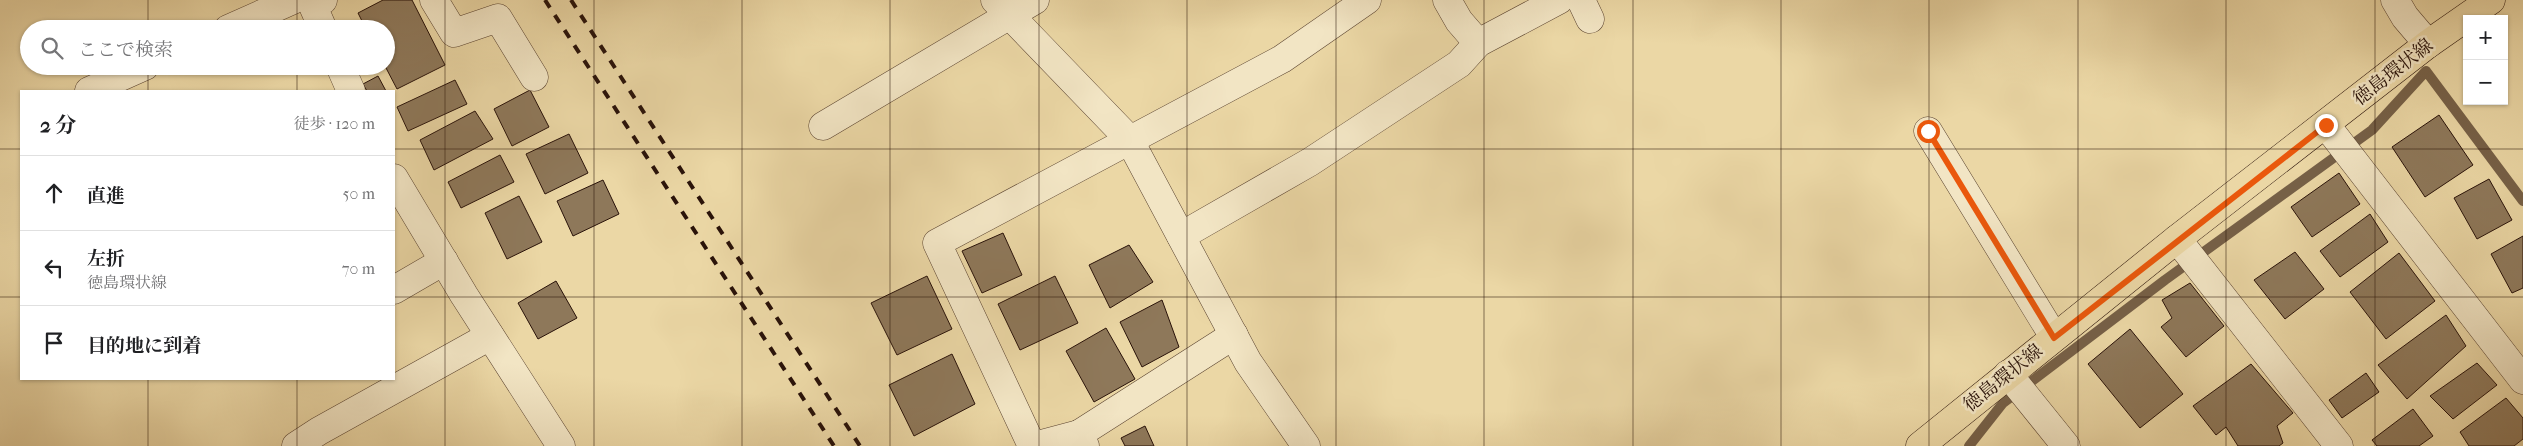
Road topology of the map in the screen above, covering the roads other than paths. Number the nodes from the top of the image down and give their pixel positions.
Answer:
1 (293, 0) edge
2 (322, 0) edge
3 (434, 0) edge
4 (1035, 0) edge
5 (1367, 0) edge
6 (1447, 0) edge
7 (1559, 0) edge
8 (2395, 0) edge
9 (2491, 0) edge
10 (1002, 7) edge
11 (248, 20) edge
12 (319, 20) edge
13 (1478, 43) junction
14 (2428, 44) junction
15 (125, 75) edge
16 (344, 75) edge
17 (534, 77) dead end
18 (91, 90) edge
19 (351, 90) edge
20 (823, 126) dead end
21 (1928, 131) dead end
22 (1129, 140) junction
23 (2340, 142) junction
24 (395, 180) edge
25 (1181, 236) junction
26 (2189, 254) junction
27 (444, 261) junction
28 (395, 289) edge
29 (1234, 335) junction
30 (490, 336) junction
31 (2054, 338) junction
32 (2523, 380) edge
33 (2017, 385) junction
34 (1082, 440) edge
35 (300, 445) edge
36 (561, 446) edge
37 (1033, 446) edge
38 (1306, 446) edge
39 (1920, 446) edge
40 (2066, 446) edge
41 (2339, 446) edge

1 - 11 street
2 - 12 street
3 - 17 street
4 - 10 street
5 - 22 street
6 - 13 street
7 - 13 street
8 - 14 street
9 - 14 main road, 徳島環状線
10 - 20 street
10 - 22 street
13 - 25 street
14 - 23 main road, 徳島環状線
15 - 18 street
16 - 19 street
21 - 31 street
22 - 25 street
22 - 37 street
23 - 26 main road, 徳島環状線
23 - 32 street
24 - 27 street
25 - 29 street
26 - 31 main road, 徳島環状線
26 - 41 street
27 - 28 street
27 - 30 street
29 - 34 street
29 - 38 street
30 - 35 street
30 - 36 street
31 - 33 main road, 徳島環状線
33 - 39 main road, 徳島環状線
33 - 40 street
34 - 37 street

